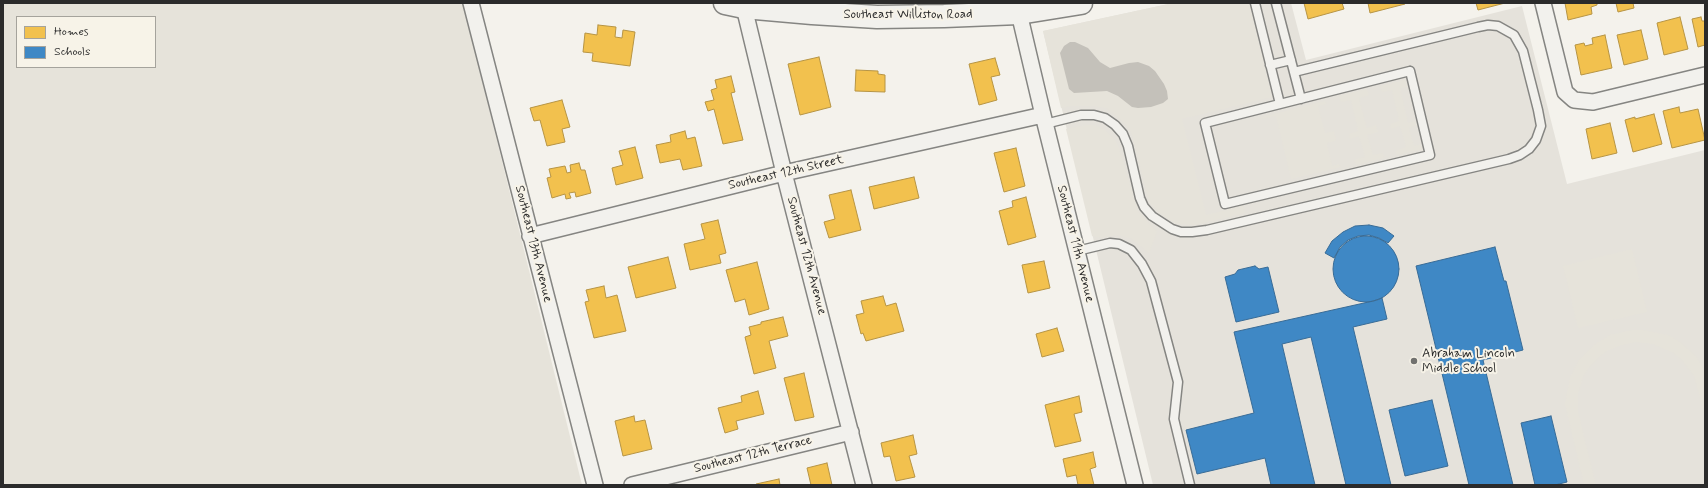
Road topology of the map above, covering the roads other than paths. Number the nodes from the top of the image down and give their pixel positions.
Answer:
1 (471, 3) edge
2 (1081, 3) edge
3 (1255, 3) edge
4 (1276, 3) edge
5 (1544, 3) edge
6 (737, 4) edge
7 (1017, 8) edge
8 (1291, 60) junction
9 (1270, 65) junction
10 (1294, 72) junction
11 (1705, 75) edge
12 (1301, 98) junction
13 (1280, 104) junction
14 (1044, 119) junction
15 (784, 173) junction
16 (530, 236) junction
17 (1076, 251) junction
18 (851, 432) junction
19 (595, 485) edge
20 (632, 485) edge
21 (864, 485) edge
22 (1134, 485) edge
23 (1190, 485) edge

1 - 16 street, Southeast 13th Avenue
2 - 7 highway, Southeast Williston Road
3 - 9 lane
4 - 8 lane
5 - 11 street
6 - 7 highway, Southeast Williston Road
6 - 15 street, Southeast 12th Avenue
7 - 14 street, Southeast 11th Avenue
8 - 9 lane
8 - 10 lane
9 - 13 lane
10 - 12 lane
10 - 14 lane
12 - 13 lane
12 - 13 lane
14 - 15 street, Southeast 12th Street
14 - 17 street, Southeast 11th Avenue
15 - 16 street, Southeast 12th Street
15 - 18 street, Southeast 12th Avenue
16 - 19 street, Southeast 13th Avenue
17 - 22 street, Southeast 11th Avenue
17 - 23 lane
18 - 20 street, Southeast 12th Terrace
18 - 21 street, Southeast 12th Avenue

